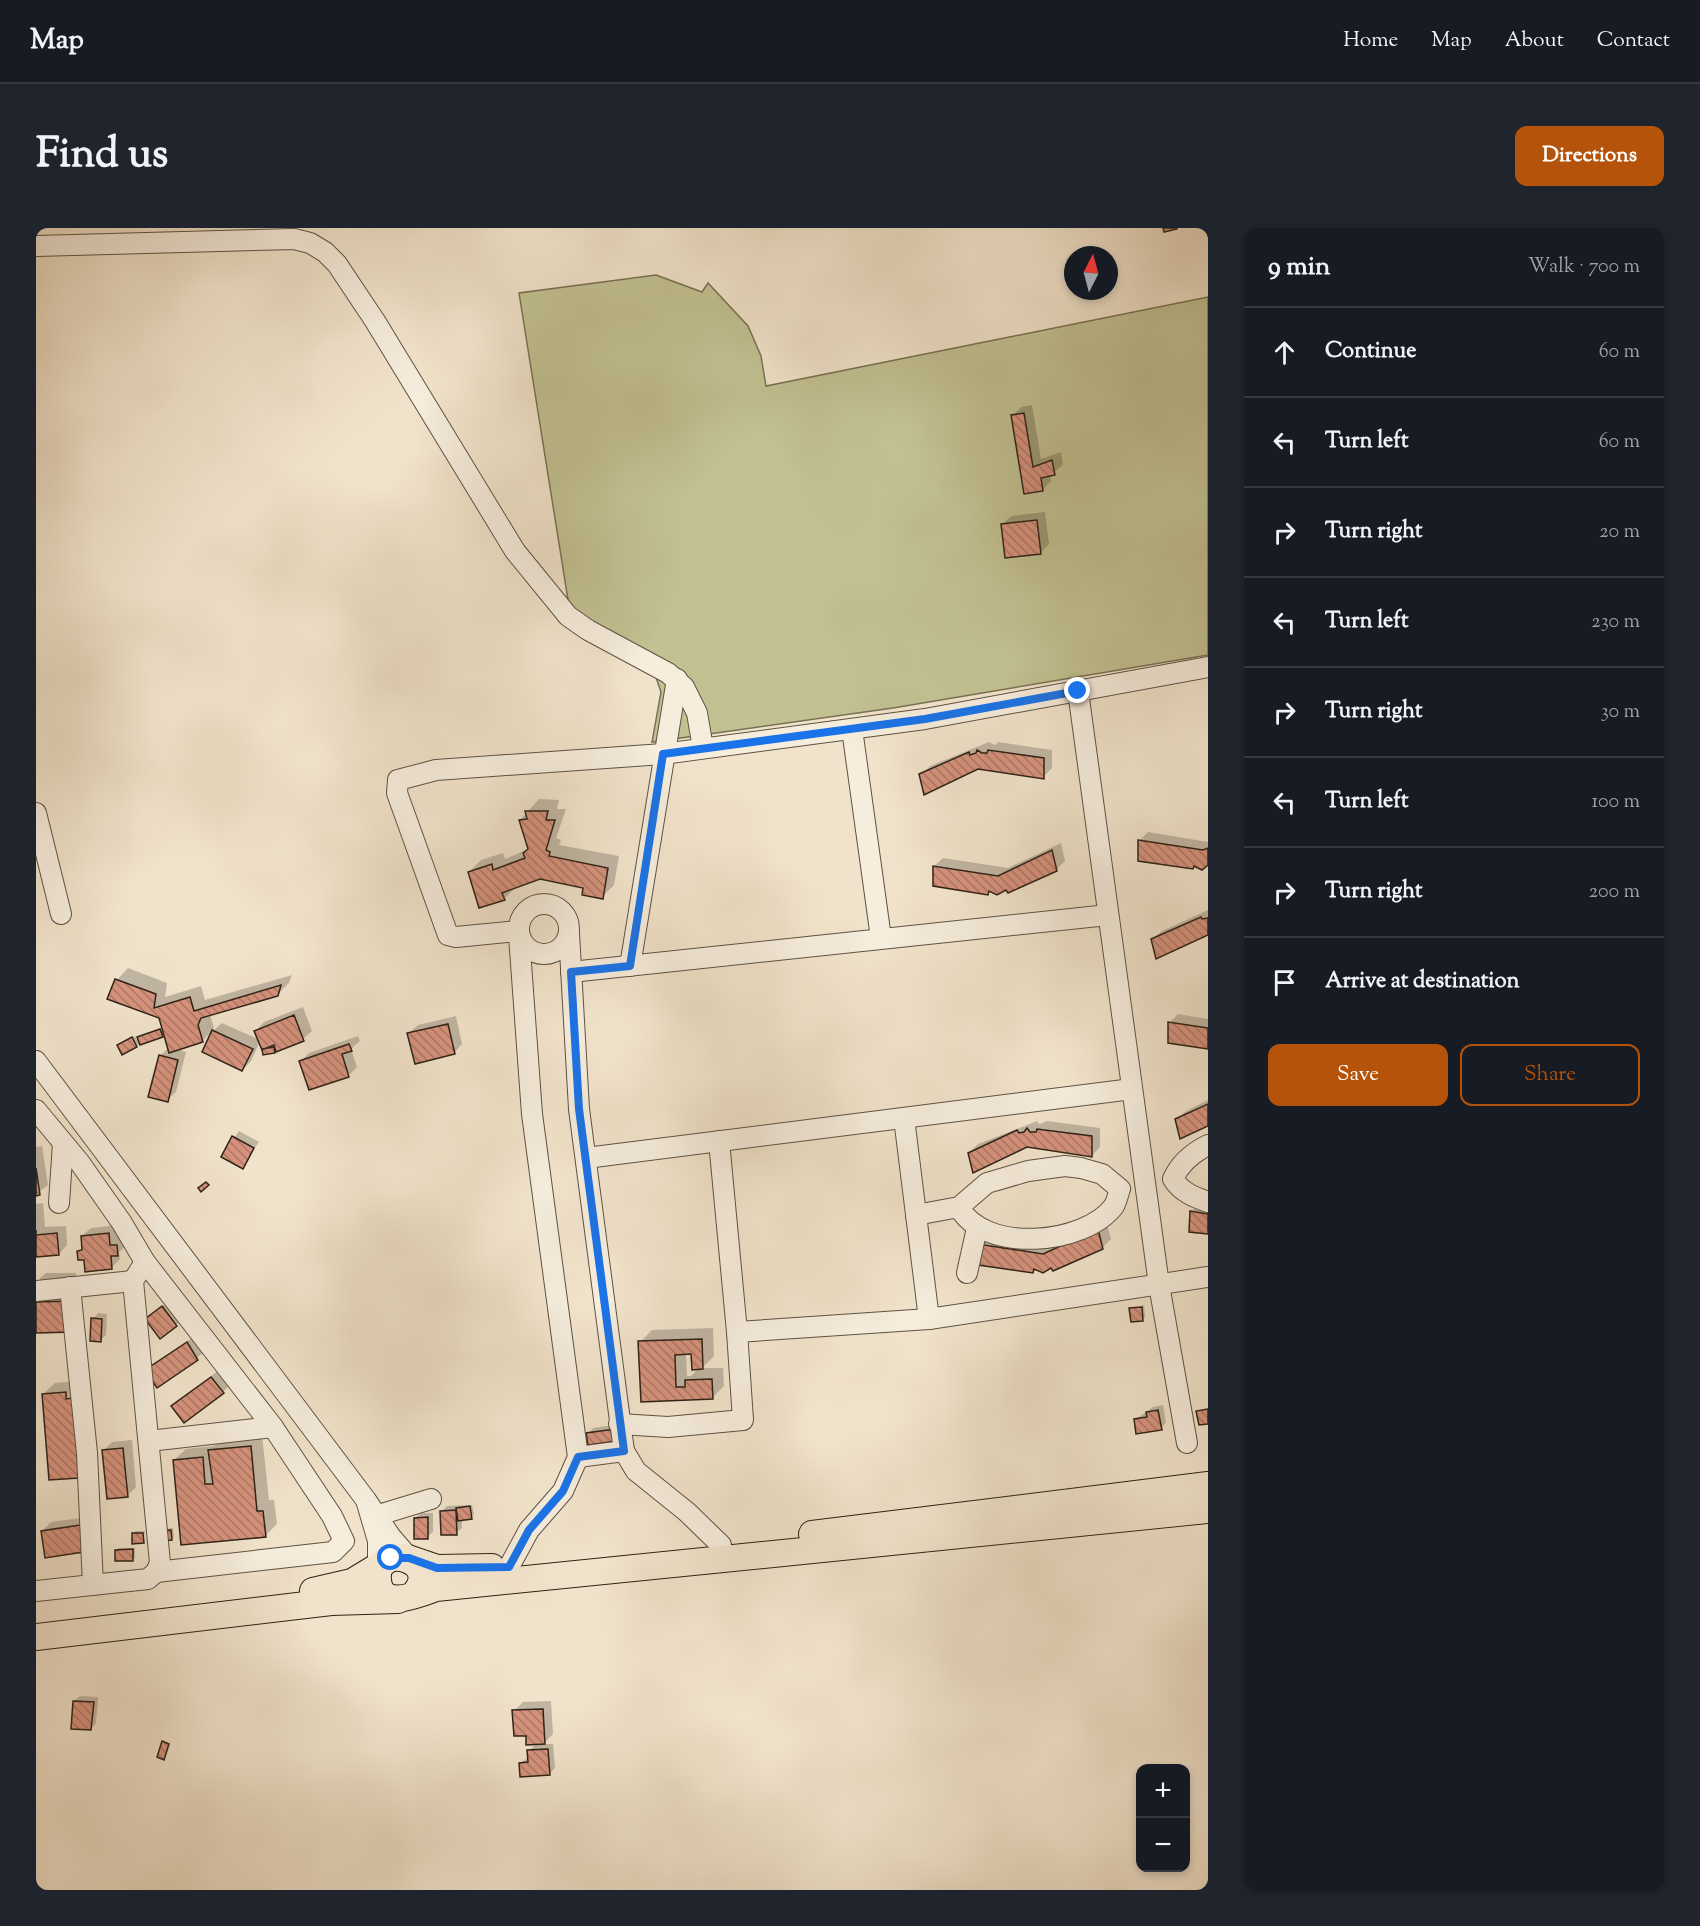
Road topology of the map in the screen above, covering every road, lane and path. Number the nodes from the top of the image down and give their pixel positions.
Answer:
1 (36, 246) edge
2 (1208, 667) edge
3 (677, 679) junction
4 (1078, 691) junction
5 (852, 729) junction
6 (703, 748) junction
7 (663, 754) junction
8 (36, 813) edge
9 (62, 914) dead end
10 (1108, 915) junction
11 (569, 933) junction
12 (519, 934) junction
13 (881, 938) junction
14 (630, 966) junction
15 (571, 972) junction
16 (36, 1061) edge
17 (1132, 1089) junction
18 (36, 1110) edge
19 (904, 1118) junction
20 (719, 1141) junction
21 (63, 1143) junction
22 (1208, 1145) edge
23 (586, 1158) junction
24 (1173, 1179) junction
25 (1145, 1184) junction
26 (1120, 1188) junction
27 (1208, 1202) edge
28 (59, 1203) dead end
29 (959, 1208) junction
30 (916, 1215) junction
31 (977, 1228) junction
32 (145, 1262) junction
33 (967, 1274) dead end
34 (1208, 1277) edge
35 (133, 1281) junction
36 (1159, 1285) junction
37 (70, 1287) junction
38 (36, 1291) edge
39 (929, 1319) junction
40 (738, 1332) junction
41 (619, 1424) junction
42 (273, 1427) junction
43 (149, 1441) junction
44 (1187, 1443) dead end
45 (624, 1451) junction
46 (578, 1457) junction
47 (1208, 1485) edge
48 (431, 1499) dead end
49 (1208, 1510) edge
50 (372, 1511) junction
51 (721, 1545) junction
52 (394, 1563) junction
53 (509, 1567) junction
54 (156, 1572) junction
55 (93, 1585) junction
56 (36, 1591) edge
57 (405, 1598) junction
58 (36, 1621) edge
59 (36, 1637) edge

1 - 3 street
2 - 4 street
3 - 6 street
3 - 7 street
4 - 5 street
4 - 10 street
5 - 6 street
5 - 13 street
6 - 7 street
7 - 12 street
7 - 14 street
8 - 9 street
10 - 13 street
10 - 17 street
11 - 12 street
11 - 12 street
11 - 15 street
12 - 46 street
13 - 14 street
14 - 15 street
15 - 23 street
16 - 50 street
17 - 19 street
17 - 25 street
18 - 21 street
19 - 20 street
19 - 30 street
20 - 23 street
20 - 40 street
21 - 28 street
21 - 32 street
22 - 24 street
23 - 41 street
24 - 25 street
24 - 27 street
25 - 26 street
25 - 36 street
26 - 29 street
26 - 31 street
29 - 30 street
29 - 31 street
30 - 39 street
31 - 33 street
32 - 35 street
32 - 42 street
34 - 36 street
35 - 37 street
35 - 43 street
36 - 39 street
36 - 44 street
37 - 38 street
37 - 55 street
39 - 40 street
40 - 41 street
41 - 45 street
42 - 43 street
42 - 54 street
43 - 54 street
45 - 46 street
45 - 51 street
46 - 53 street
47 - 51 main road
48 - 50 street
49 - 57 main road
50 - 52 street
50 - 52 street
51 - 53 main road
52 - 53 main road
52 - 57 main road
52 - 57 main road
52 - 58 main road
54 - 55 street
55 - 56 street
57 - 59 main road

